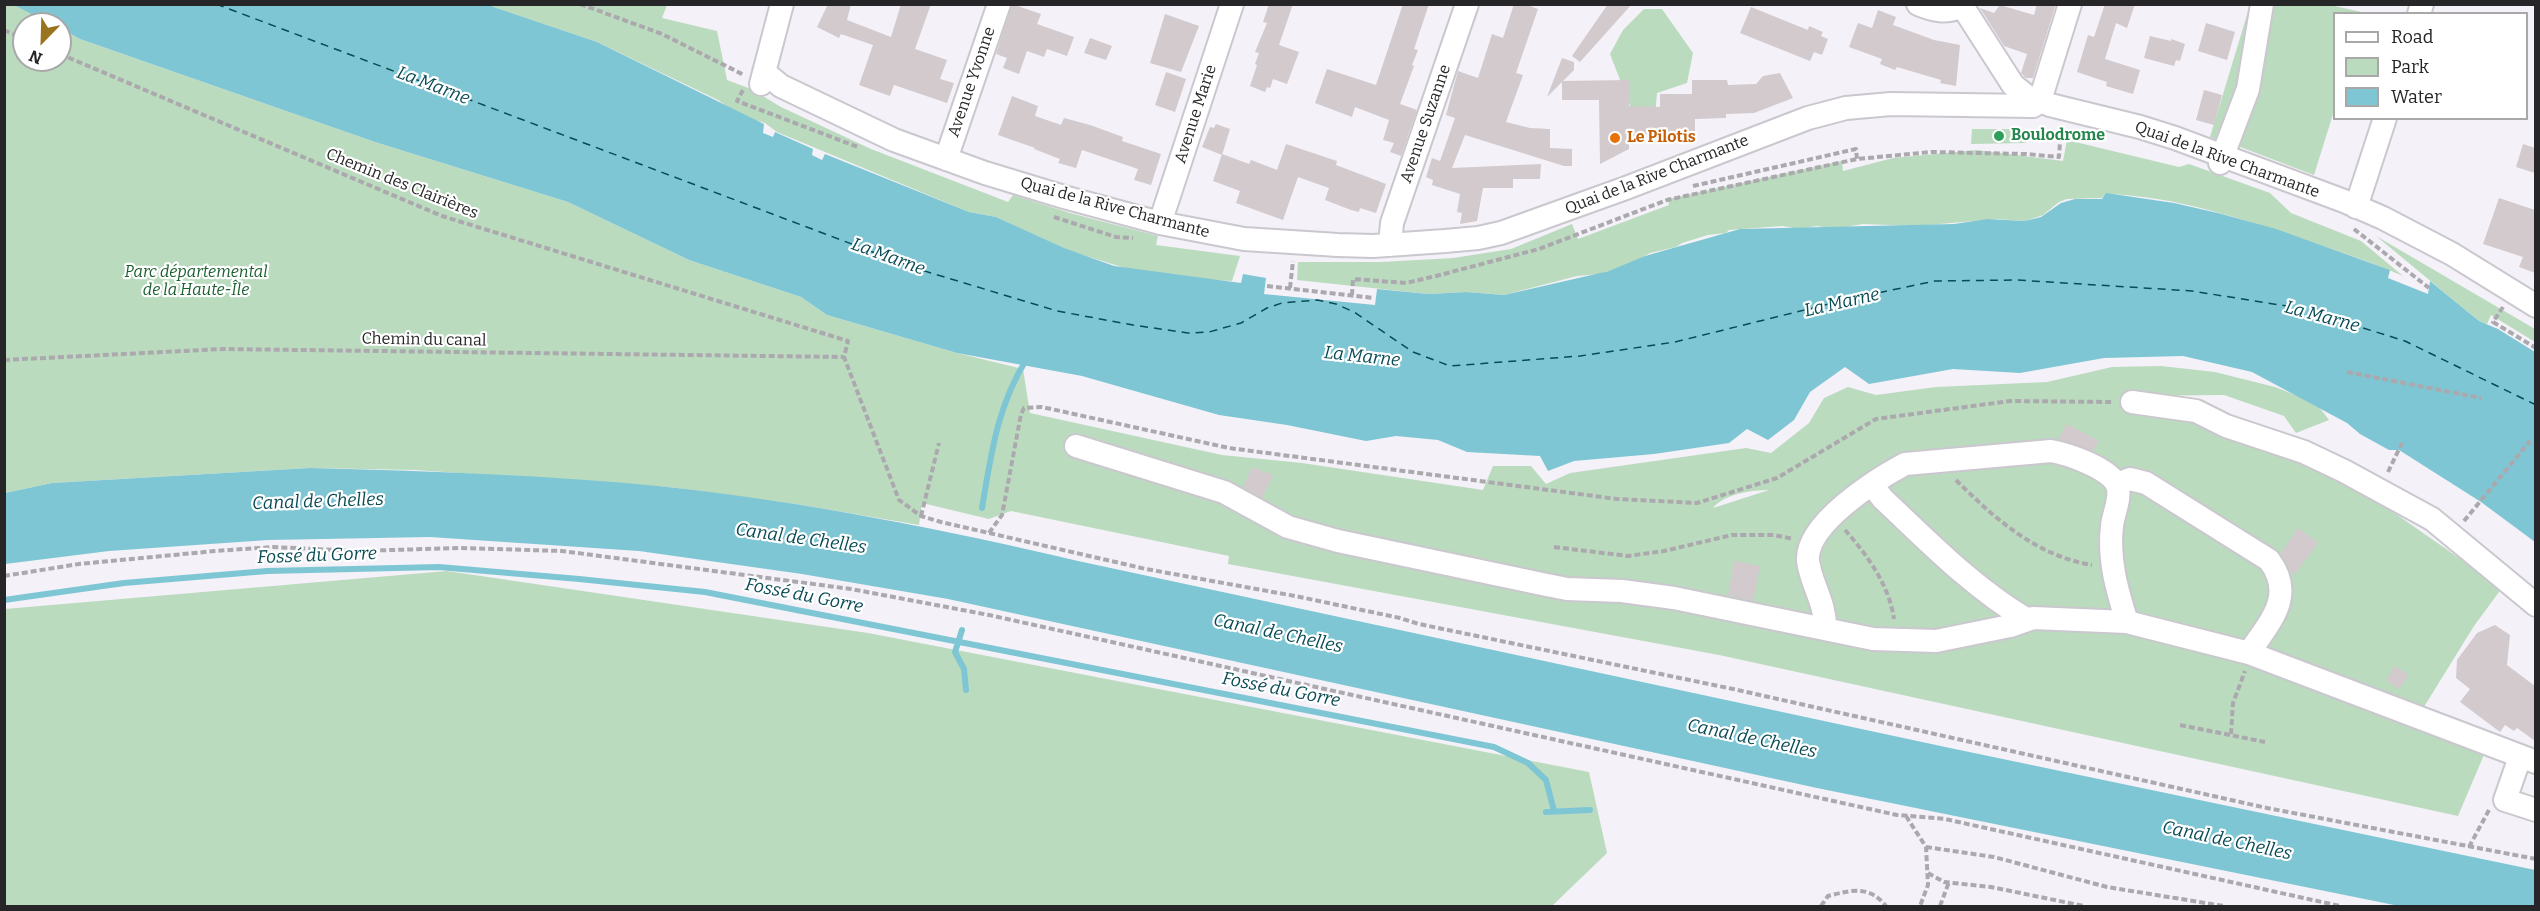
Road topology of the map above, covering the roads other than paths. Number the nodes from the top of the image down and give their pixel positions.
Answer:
1 (782, 4) edge
2 (999, 4) edge
3 (1232, 4) edge
4 (1467, 4) edge
5 (1918, 4) edge
6 (2070, 4) edge
7 (2262, 4) edge
8 (1961, 6) edge
9 (2010, 81) junction
10 (2039, 101) junction
11 (1994, 107) junction
12 (2384, 120) edge
13 (946, 159) junction
14 (2222, 159) junction
15 (2356, 207) junction
16 (1160, 223) junction
17 (1390, 245) junction
18 (2535, 306) edge
19 (2132, 402) road end
20 (1076, 446) dead end
21 (2116, 484) junction
22 (1872, 485) junction
23 (2535, 604) edge
24 (2026, 619) junction
25 (2127, 622) junction
26 (1825, 628) junction
27 (2249, 653) junction
28 (2528, 759) edge
29 (2535, 810) edge

1 - 13 street, Quai de la Rive Charmante
2 - 13 street, Avenue Yvonne
3 - 16 street, Avenue Marie
4 - 17 street, Avenue Suzanne
5 - 8 street
6 - 10 street
7 - 14 street
8 - 9 street
9 - 10 street
9 - 11 street
10 - 11 street, Quai de la Rive Charmante
10 - 14 street, Quai de la Rive Charmante
11 - 17 street, Quai de la Rive Charmante
12 - 15 street
13 - 16 street, Quai de la Rive Charmante
14 - 15 street, Quai de la Rive Charmante
15 - 18 street, Quai de la Rive Charmante
16 - 17 street, Quai de la Rive Charmante
19 - 23 street
20 - 26 street
21 - 22 street
21 - 25 street
21 - 27 street
22 - 24 street
22 - 26 street
24 - 25 street
24 - 26 street
25 - 27 street
27 - 28 street
28 - 29 street

